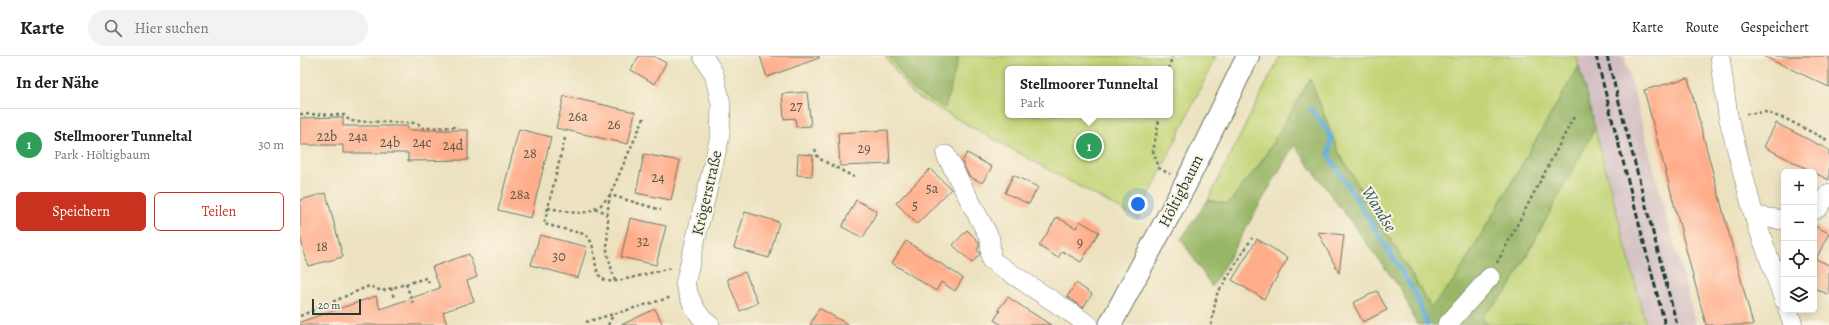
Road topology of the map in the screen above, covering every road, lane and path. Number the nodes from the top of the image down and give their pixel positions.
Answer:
1 (703, 56) edge
2 (1172, 56) edge
3 (1248, 56) edge
4 (1720, 56) edge
5 (1170, 66) edge
6 (300, 114) edge
7 (1575, 115) dead end
8 (1728, 116) junction
9 (644, 118) dead end
10 (1159, 118) edge
11 (458, 127) dead end
12 (565, 138) dead end
13 (1829, 141) edge
14 (815, 149) dead end
15 (946, 155) dead end
16 (854, 177) dead end
17 (1186, 183) junction
18 (1829, 193) edge
19 (610, 195) junction
20 (548, 208) junction
21 (1817, 208) edge
22 (594, 209) junction
23 (661, 210) dead end
24 (607, 216) junction
25 (1754, 216) junction
26 (1781, 220) edge
27 (1252, 238) dead end
28 (690, 263) junction
29 (1490, 277) joint
30 (615, 281) junction
31 (406, 284) junction
32 (431, 285) dead end
33 (391, 288) junction
34 (688, 292) junction
35 (1781, 292) edge
36 (394, 298) dead end
37 (413, 303) dead end
38 (1789, 313) edge
39 (613, 314) junction
40 (300, 316) edge
41 (586, 322) dead end
42 (608, 325) edge
43 (710, 325) edge
44 (1089, 325) edge
45 (1110, 325) edge
46 (1211, 325) edge
47 (1447, 325) edge
48 (1793, 325) edge

1 - 28 street, Krögerstraße
2 - 5 path
3 - 17 main road, Höltigbaum
4 - 8 street
6 - 11 path
7 - 29 path
8 - 13 path
8 - 25 street
9 - 19 path
10 - 17 path
12 - 20 path
14 - 16 path
15 - 44 street
17 - 45 main road, Höltigbaum
18 - 21 street
19 - 22 path
19 - 23 path
19 - 24 path
20 - 22 path
20 - 30 path
22 - 24 path
24 - 30 path
25 - 26 street
25 - 35 street
27 - 46 path
28 - 30 path
28 - 34 street, Krögerstraße
29 - 47 street
31 - 32 path
31 - 33 path
31 - 37 path
33 - 36 path
33 - 40 path
34 - 39 path
34 - 43 street, Krögerstraße
38 - 48 street
39 - 41 path
39 - 42 path

